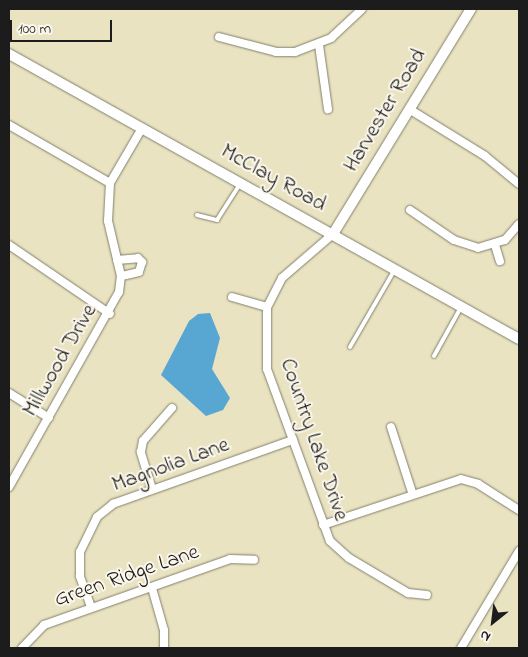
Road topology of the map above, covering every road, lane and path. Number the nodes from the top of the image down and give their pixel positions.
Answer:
1 (362, 9) edge
2 (471, 9) edge
3 (219, 37) dead end
4 (319, 45) junction
5 (9, 54) edge
6 (328, 109) dead end
7 (409, 109) junction
8 (9, 125) edge
9 (141, 130) junction
10 (241, 182) junction
11 (110, 183) junction
12 (519, 184) edge
13 (410, 210) dead end
14 (197, 215) dead end
15 (519, 224) edge
16 (333, 234) junction
17 (9, 244) edge
18 (495, 245) junction
19 (117, 260) junction
20 (500, 260) dead end
21 (397, 267) junction
22 (121, 276) junction
23 (232, 297) dead end
24 (462, 305) junction
25 (267, 307) junction
26 (110, 314) junction
27 (519, 339) edge
28 (350, 347) dead end
29 (434, 356) dead end
30 (9, 393) edge
31 (172, 408) dead end
32 (49, 418) junction
33 (391, 427) dead end
34 (293, 440) junction
35 (9, 487) edge
36 (152, 489) junction
37 (412, 492) junction
38 (519, 510) edge
39 (322, 525) junction
40 (519, 550) edge
41 (254, 560) dead end
42 (152, 588) junction
43 (427, 595) dead end
44 (91, 607) junction
45 (22, 648) edge
46 (164, 648) edge
47 (460, 648) edge

1 - 4 street
2 - 7 main road, Harvester Road
3 - 4 street
4 - 6 street
5 - 9 main road, McClay Road
7 - 12 street
7 - 16 main road, Harvester Road
8 - 11 street
9 - 10 main road, McClay Road
9 - 11 street
10 - 14 lane
10 - 16 main road, McClay Road
11 - 19 street
13 - 18 street
15 - 18 street
16 - 21 main road, McClay Road
16 - 25 street
17 - 26 street
18 - 20 street
19 - 22 street
19 - 22 street
21 - 24 main road, McClay Road
21 - 28 lane
22 - 26 street, Millwood Drive
23 - 25 street
24 - 27 main road, McClay Road
24 - 29 lane
25 - 34 street, Country Lake Drive
26 - 32 street, Millwood Drive
30 - 32 street
31 - 36 street
32 - 35 street, Millwood Drive
33 - 37 street
34 - 36 street, Magnolia Lane
34 - 39 street, Country Lake Drive
36 - 44 street, Magnolia Lane
37 - 38 street
37 - 39 street
39 - 43 street, Country Lake Drive
40 - 47 street
41 - 42 street, Green Ridge Lane
42 - 44 street, Green Ridge Lane
42 - 46 street
44 - 45 street, Green Ridge Lane

